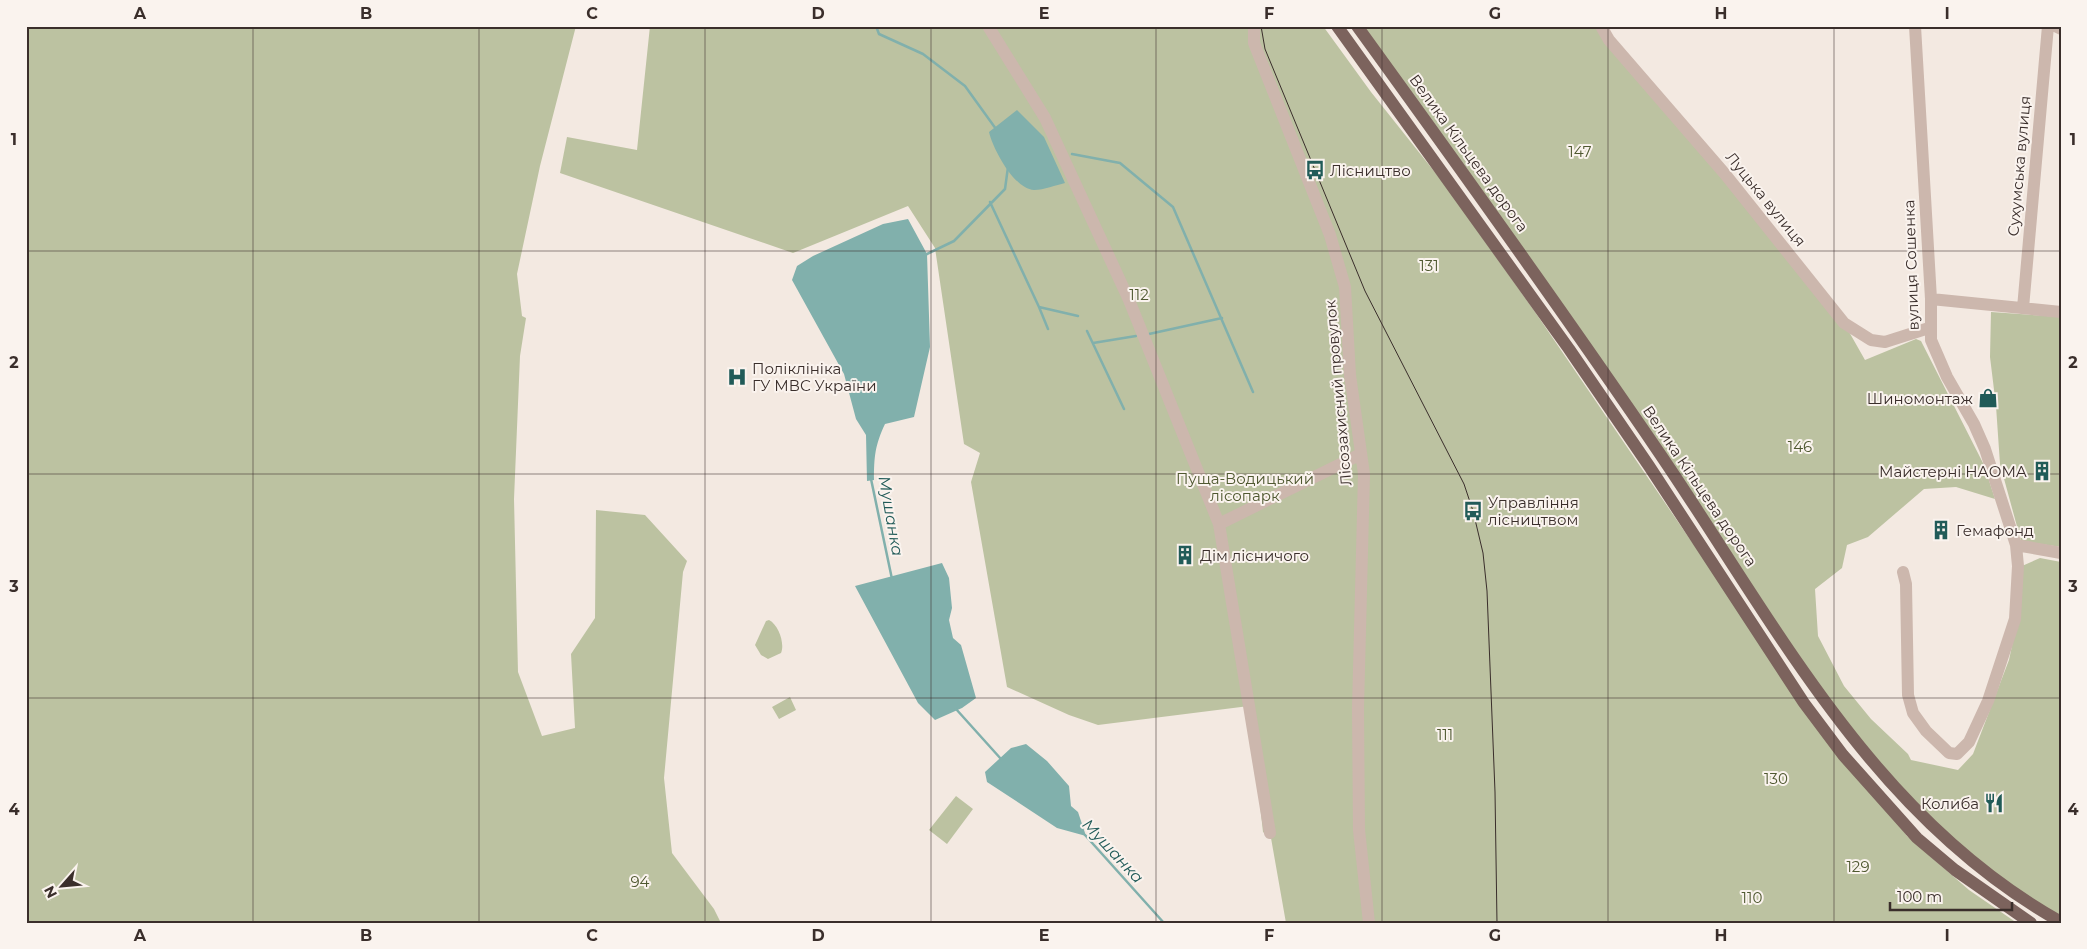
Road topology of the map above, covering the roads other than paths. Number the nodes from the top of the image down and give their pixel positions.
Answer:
1 (988, 26) edge
2 (1254, 26) edge
3 (1337, 26) edge
4 (1356, 26) edge
5 (1601, 26) edge
6 (1915, 26) edge
7 (2048, 26) edge
8 (2055, 26) edge
9 (2061, 29) edge
10 (1931, 299) junction
11 (2023, 308) junction
12 (2061, 312) edge
13 (1929, 328) junction
14 (1361, 454) junction
15 (1218, 524) junction
16 (2016, 544) junction
17 (2061, 553) edge
18 (1902, 572) dead end
19 (1270, 833) dead end
20 (2061, 922) edge
21 (1369, 923) edge
22 (2031, 923) edge

1 - 15 street
2 - 14 street, Лісозахисний провулок
3 - 22 main road, Велика Кільцева дорога
4 - 20 main road, Велика Кільцева дорога
5 - 13 street, Луцька вулиця
6 - 10 street, вулиця Сошенка
7 - 11 street, Сухумська вулиця
8 - 9 street
10 - 11 street
10 - 13 street, вулиця Сошенка
11 - 12 street
13 - 16 street, вулиця Сошенка
14 - 15 street
14 - 21 street, Лісозахисний провулок
15 - 19 street
16 - 17 street
16 - 18 street, вулиця Сошенка

